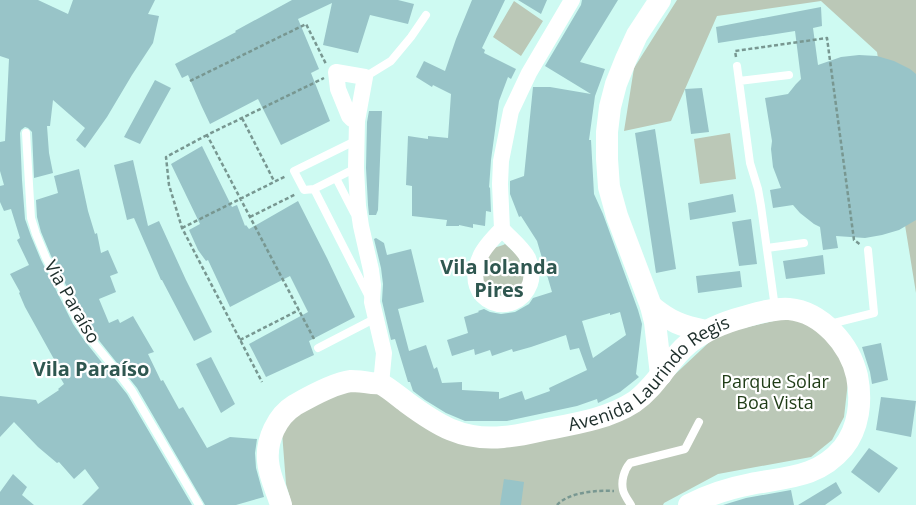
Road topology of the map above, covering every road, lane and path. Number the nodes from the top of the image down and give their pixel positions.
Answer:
1 (572, 0) edge
2 (660, 0) edge
3 (426, 15) dead end
4 (737, 66) joint
5 (336, 72) junction
6 (789, 75) dead end
7 (365, 77) junction
8 (190, 81) dead end
9 (739, 81) junction
10 (242, 118) junction
11 (357, 120) junction
12 (26, 133) dead end
13 (208, 135) junction
14 (357, 140) junction
15 (356, 168) junction
16 (294, 172) junction
17 (336, 178) junction
18 (274, 182) junction
19 (314, 189) junction
20 (304, 190) junction
21 (241, 198) junction
22 (250, 217) junction
23 (361, 226) junction
24 (182, 228) junction
25 (502, 230) dead end
26 (804, 243) dead end
27 (767, 248) junction
28 (868, 250) joint
29 (372, 302) junction
30 (651, 306) junction
31 (299, 310) junction
32 (775, 310) junction
33 (376, 318) junction
34 (826, 325) junction
35 (706, 331) junction
36 (240, 340) junction
37 (318, 348) joint
38 (661, 375) junction
39 (262, 382) dead end
40 (381, 384) junction
41 (699, 422) dead end
42 (623, 491) junction
43 (199, 505) edge
44 (281, 505) edge
45 (557, 505) edge
46 (631, 505) edge
47 (689, 505) edge

1 - 25 street
2 - 30 street
3 - 7 lane
4 - 9 lane
4 - 28 path
5 - 7 street
5 - 8 path
5 - 10 path
5 - 11 street
6 - 9 lane
7 - 11 street
9 - 27 lane
10 - 13 path
10 - 18 path
11 - 14 street
12 - 43 lane, Via Paraíso
13 - 21 path
13 - 24 path
14 - 15 street
14 - 16 lane
15 - 17 lane
15 - 23 street
16 - 18 path
16 - 20 lane
17 - 19 lane
17 - 23 lane
18 - 21 path
19 - 20 lane
19 - 29 lane
20 - 22 path
21 - 22 path
21 - 24 path
22 - 31 path
23 - 29 street
24 - 36 path
26 - 27 lane
27 - 32 lane
28 - 34 lane
29 - 33 street
30 - 35 street
30 - 38 street
31 - 36 path
31 - 37 path
32 - 34 street, Avenida Laurindo Regis
32 - 35 street, Avenida Laurindo Regis
33 - 37 lane
33 - 40 street
34 - 47 street, Avenida Laurindo Regis
35 - 38 street, Avenida Laurindo Regis
36 - 39 path
38 - 40 street, Avenida Laurindo Regis
40 - 44 street
41 - 42 lane
42 - 45 path
42 - 46 lane

